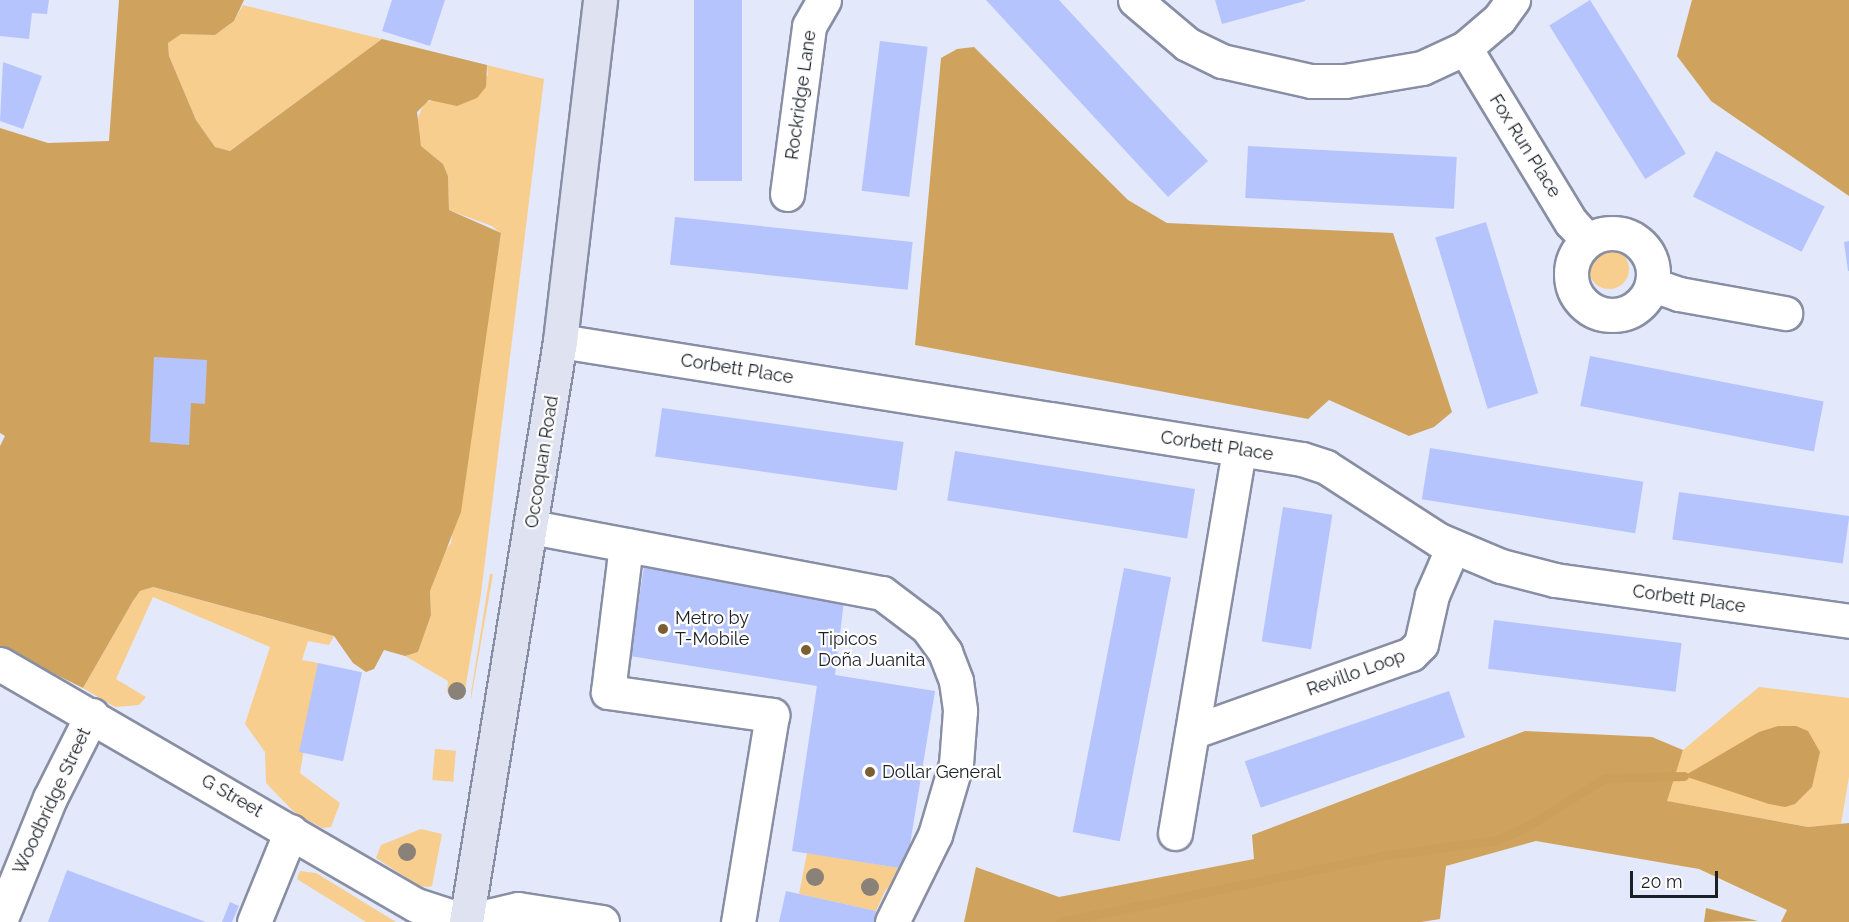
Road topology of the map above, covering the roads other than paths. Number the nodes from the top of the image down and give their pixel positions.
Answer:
1 (600, 0) edge
2 (824, 0) edge
3 (1135, 0) edge
4 (1513, 0) edge
5 (1465, 48) junction
6 (787, 194) dead end
7 (1588, 241) junction
8 (1653, 285) junction
9 (1785, 313) dead end
10 (560, 341) junction
11 (1239, 451) junction
12 (532, 527) junction
13 (626, 545) junction
14 (1453, 547) junction
15 (1849, 621) edge
16 (0, 664) edge
17 (92, 715) junction
18 (1192, 732) junction
19 (291, 831) junction
20 (1175, 833) dead end
21 (0, 921) edge
22 (254, 922) edge
23 (467, 922) edge
24 (602, 922) edge
25 (738, 922) edge
26 (892, 922) edge

1 - 10 main road, Occoquan Road
2 - 6 street, Rockridge Lane
3 - 5 street
4 - 5 street
5 - 7 street, Fox Run Place
7 - 8 street
7 - 8 street
8 - 9 street
10 - 11 street, Corbett Place
10 - 12 main road, Occoquan Road
11 - 14 street, Corbett Place
11 - 18 street
12 - 13 street
12 - 23 main road, Occoquan Road
13 - 25 street
13 - 26 street
14 - 15 street, Corbett Place
14 - 18 street, Revillo Loop
16 - 17 street, G Street
17 - 19 street, G Street
17 - 21 street, Woodbridge Street
18 - 20 street
19 - 22 street
19 - 23 street, G Street
23 - 24 street

